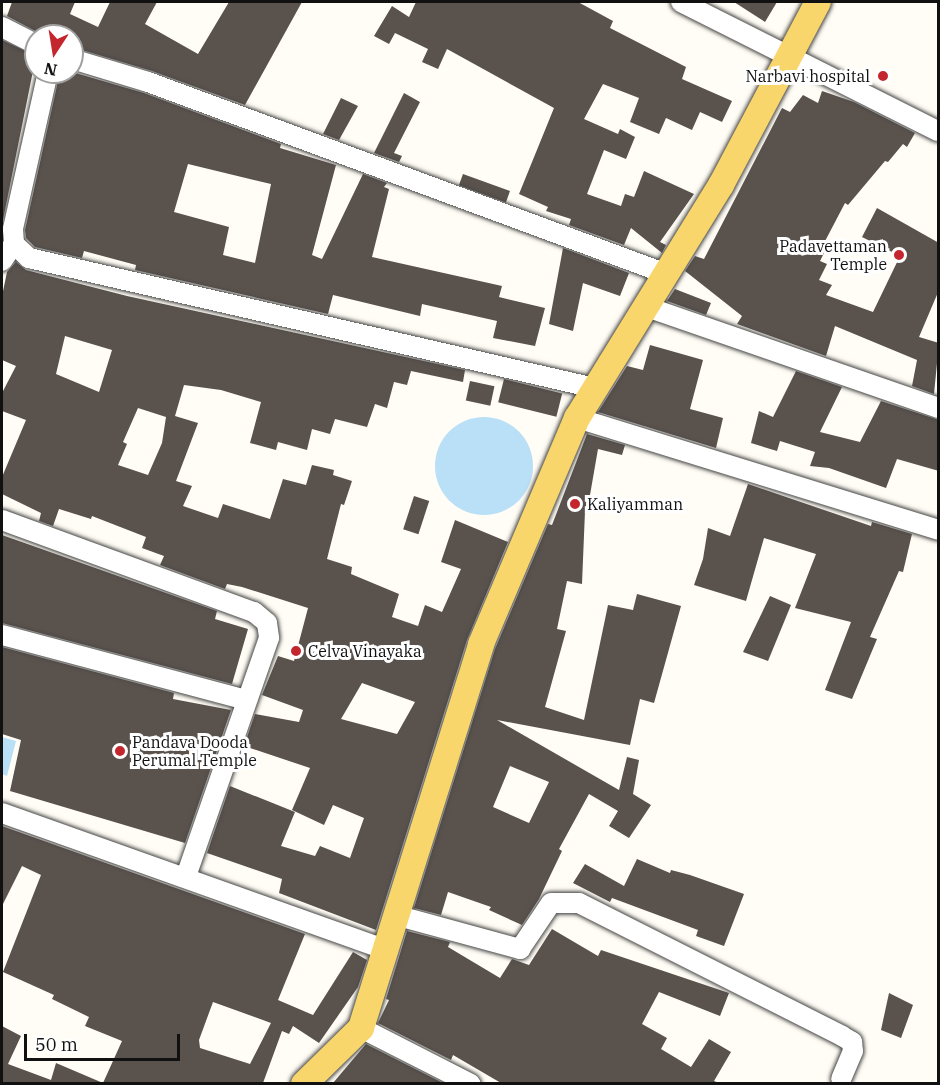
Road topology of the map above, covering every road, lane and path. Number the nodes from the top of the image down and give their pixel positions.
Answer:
1 (681, 2) edge
2 (818, 2) edge
3 (2, 27) edge
4 (24, 38) edge
5 (790, 56) junction
6 (84, 63) edge
7 (45, 84) edge
8 (939, 131) edge
9 (14, 244) junction
10 (2, 261) edge
11 (664, 273) junction
12 (644, 306) junction
13 (595, 388) junction
14 (939, 408) edge
15 (577, 418) junction
16 (2, 520) edge
17 (939, 530) edge
18 (2, 635) edge
19 (246, 700) junction
20 (2, 813) edge
21 (186, 877) junction
22 (395, 915) junction
23 (384, 949) junction
24 (361, 1028) junction
25 (841, 1079) dead end
26 (304, 1083) edge
27 (471, 1083) edge

1 - 5 street
2 - 5 main road
3 - 4 street
5 - 8 street
5 - 11 main road
6 - 11 street
7 - 9 street
9 - 10 street
9 - 13 street
11 - 12 main road
12 - 13 main road
12 - 14 street
13 - 15 main road
15 - 17 street
15 - 22 main road
16 - 19 street
18 - 19 street
19 - 21 street
20 - 21 street
21 - 23 street
22 - 23 main road
22 - 25 street
23 - 24 main road
24 - 26 main road
24 - 27 street

